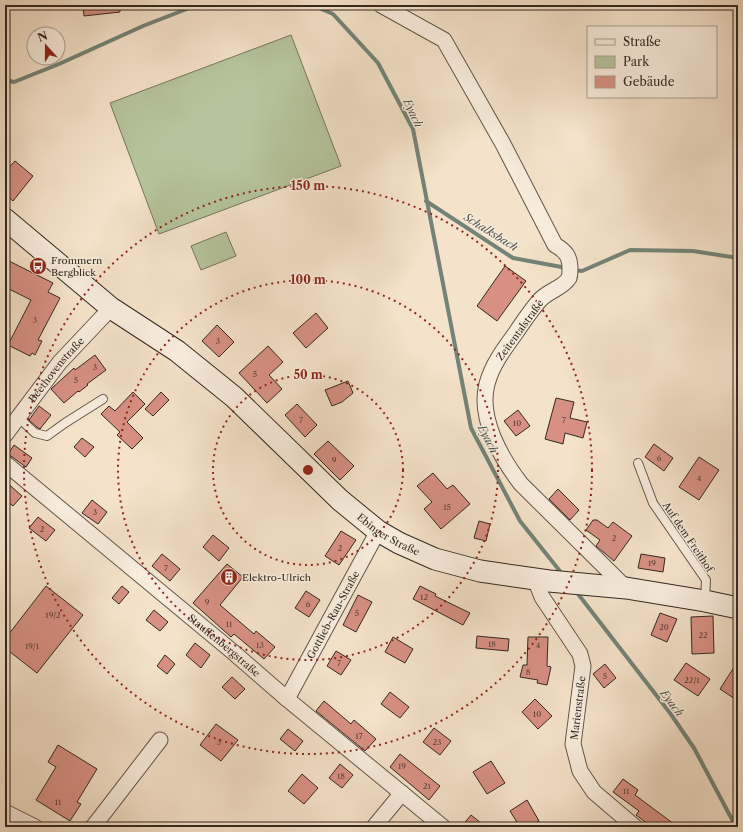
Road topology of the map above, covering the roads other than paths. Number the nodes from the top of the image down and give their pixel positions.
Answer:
1 (381, 5) edge
2 (5, 219) edge
3 (111, 308) junction
4 (103, 399) dead end
5 (19, 418) junction
6 (5, 435) edge
7 (5, 463) edge
8 (638, 463) dead end
9 (378, 531) junction
10 (542, 580) junction
11 (626, 588) junction
12 (705, 601) junction
13 (738, 608) edge
14 (286, 699) junction
15 (160, 740) dead end
16 (402, 793) junction
17 (5, 812) edge
18 (35, 827) edge
19 (93, 827) edge
20 (374, 827) edge
21 (443, 827) edge
22 (635, 827) edge

1 - 11 street, Zeitentalstraße
2 - 3 main road, Ebinger Straße
3 - 5 street, Beethovenstraße
3 - 9 main road, Ebinger Straße
4 - 5 lane
5 - 6 street, Beethovenstraße
7 - 14 street, Stauffenbergstraße
8 - 12 lane, Auf dem Freithof
9 - 10 main road, Ebinger Straße
9 - 14 street, Gottlieb-Rau-Straße
10 - 11 main road, Ebinger Straße
10 - 22 street, Marienstraße
11 - 12 main road, Ebinger Straße
12 - 13 main road, Ebinger Straße
14 - 16 street, Stauffenbergstraße
15 - 19 street
16 - 20 street
16 - 21 street, Stauffenbergstraße
17 - 18 street

